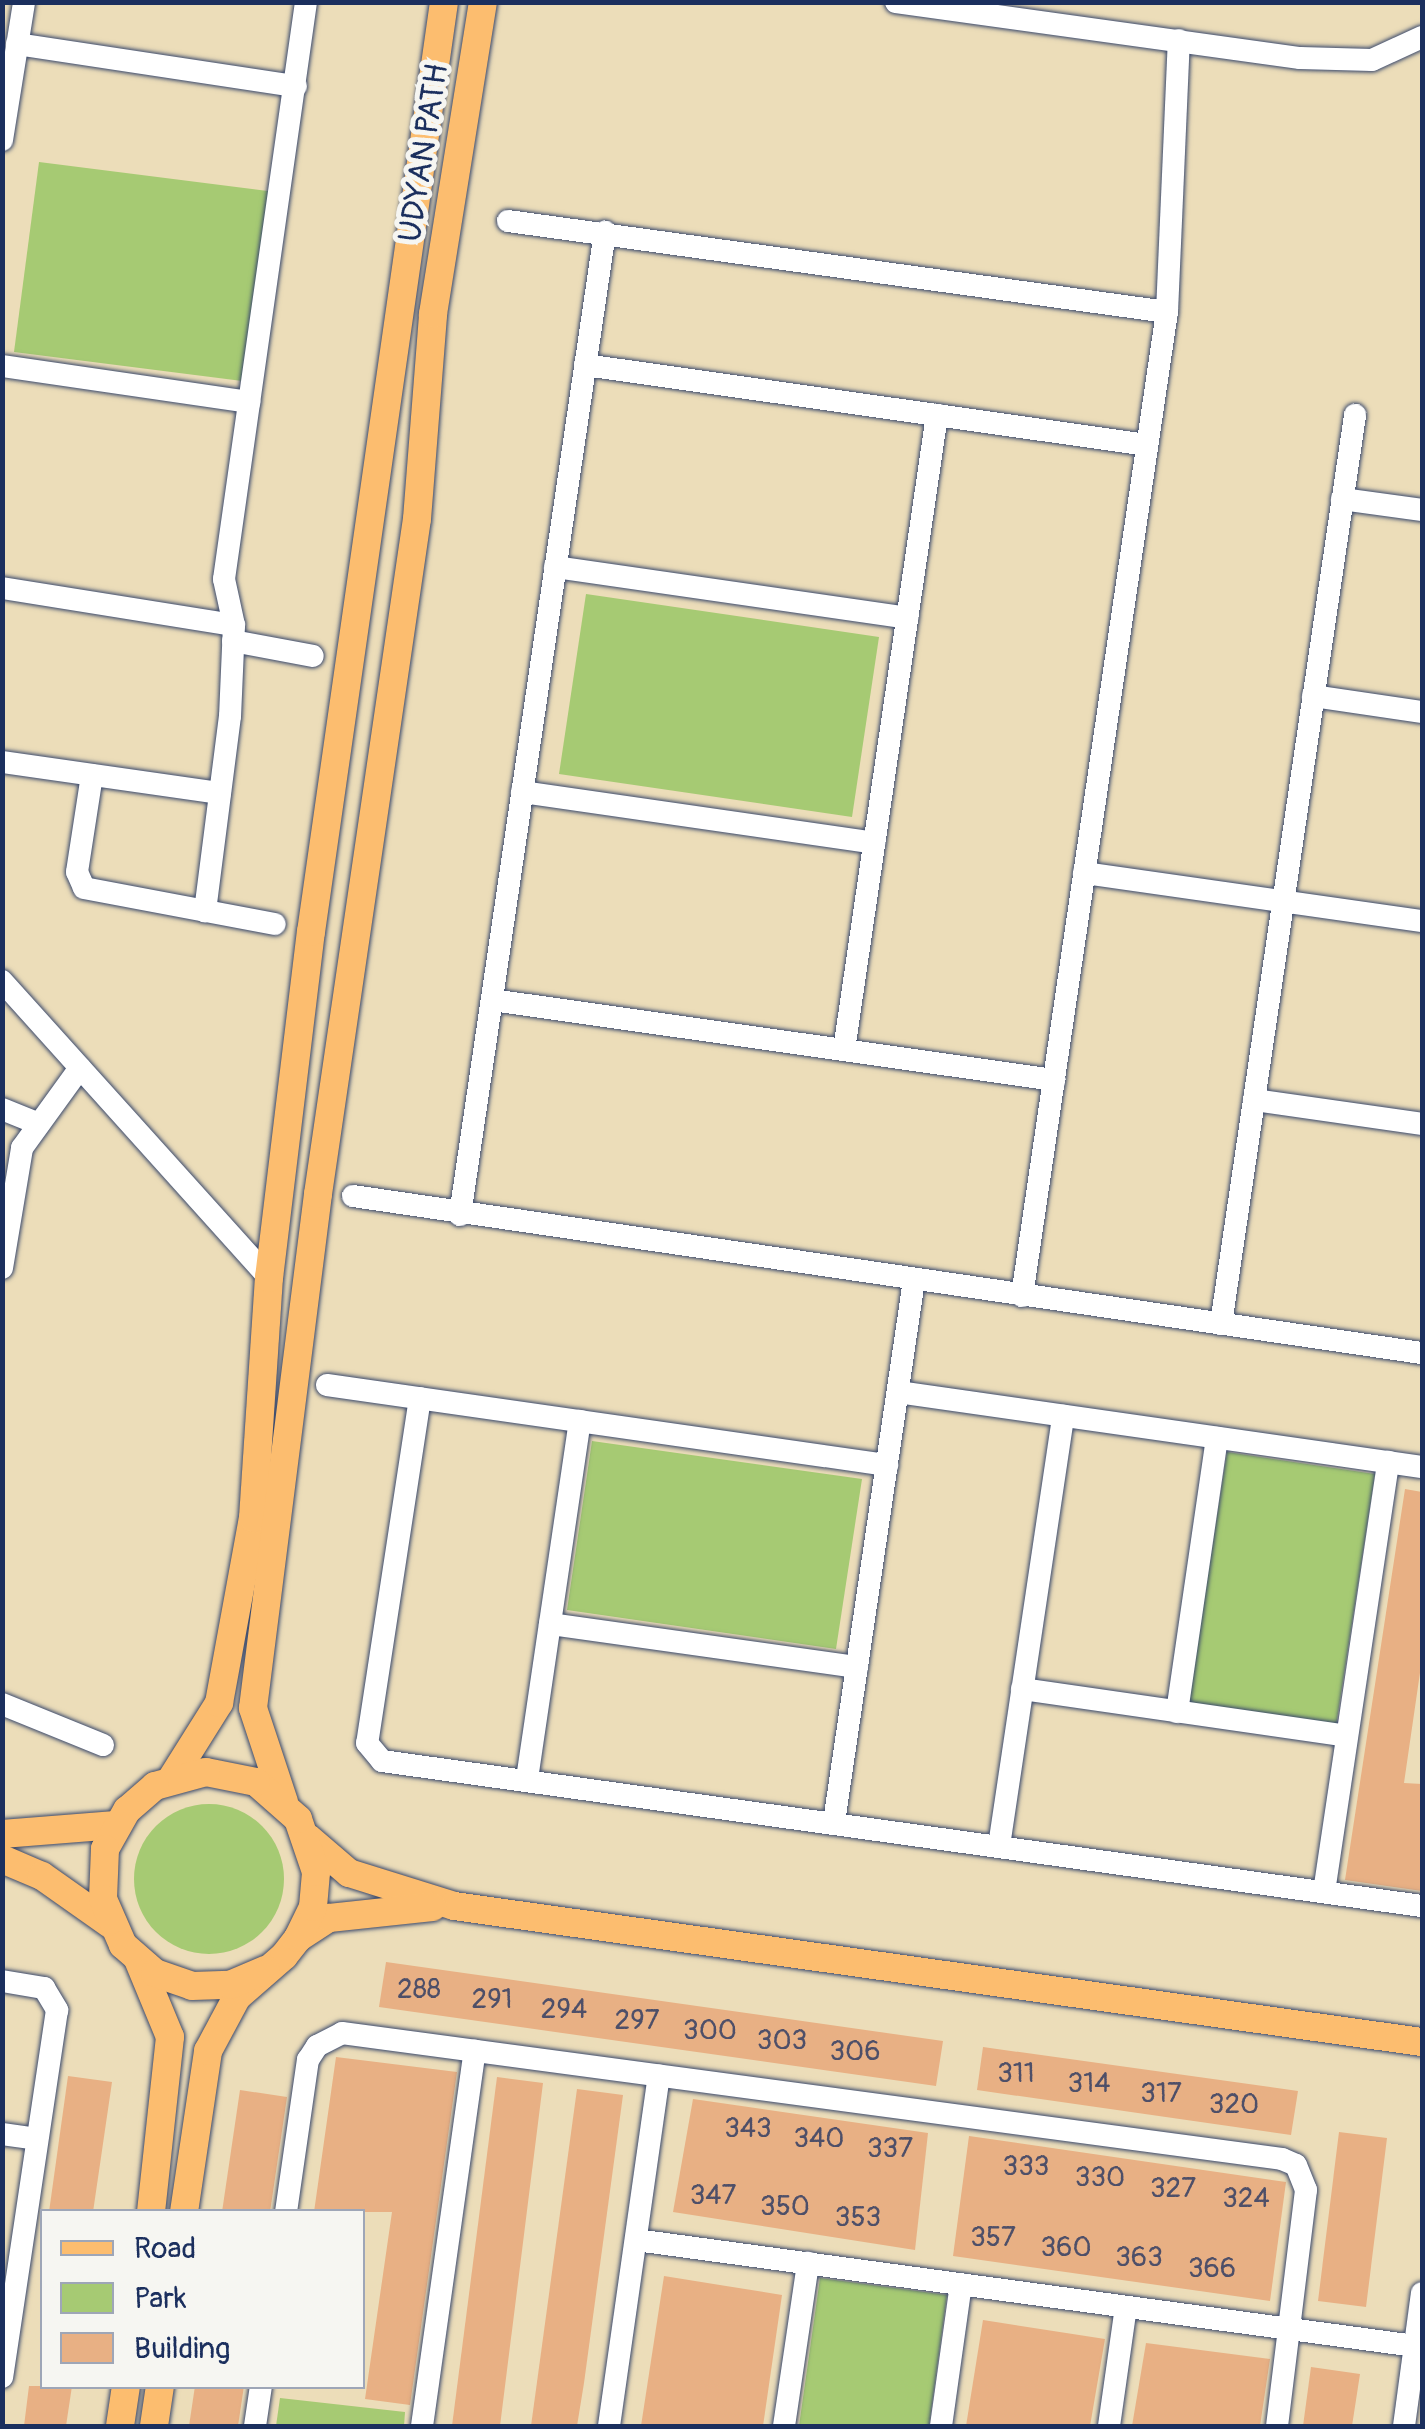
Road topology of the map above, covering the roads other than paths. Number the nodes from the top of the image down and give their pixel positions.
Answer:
1 (24, 2) edge
2 (306, 2) edge
3 (444, 2) edge
4 (484, 2) edge
5 (905, 3) edge
6 (1422, 37) edge
7 (1179, 40) junction
8 (17, 44) junction
9 (296, 86) junction
10 (2, 140) edge
11 (508, 221) dead end
12 (605, 232) junction
13 (1167, 312) junction
14 (2, 366) edge
15 (585, 366) junction
16 (249, 402) junction
17 (937, 415) junction
18 (1354, 415) dead end
19 (1147, 445) junction
20 (1342, 499) junction
21 (1422, 510) edge
22 (556, 568) junction
23 (2, 588) edge
24 (907, 618) junction
25 (233, 633) junction
26 (313, 656) dead end
27 (1313, 696) junction
28 (1422, 712) edge
29 (2, 762) edge
30 (92, 775) junction
31 (522, 792) junction
32 (220, 793) junction
33 (874, 843) junction
34 (1084, 872) junction
35 (1283, 901) junction
36 (205, 911) junction
37 (1422, 920) edge
38 (276, 924) dead end
39 (2, 981) edge
40 (492, 1000) junction
41 (844, 1050) junction
42 (80, 1068) junction
43 (1054, 1080) junction
44 (1254, 1100) junction
45 (2, 1109) edge
46 (39, 1124) junction
47 (1422, 1124) edge
48 (352, 1196) dead end
49 (460, 1216) junction
50 (2, 1268) edge
51 (270, 1278) junction
52 (914, 1280) junction
53 (1022, 1296) junction
54 (1221, 1324) junction
55 (1422, 1353) edge
56 (327, 1386) dead end
57 (898, 1392) junction
58 (420, 1398) junction
59 (1062, 1416) junction
60 (580, 1422) junction
61 (1217, 1438) junction
62 (1388, 1462) junction
63 (887, 1465) junction
64 (1422, 1467) edge
65 (550, 1624) junction
66 (857, 1667) junction
67 (1022, 1689) junction
68 (2, 1704) edge
69 (1177, 1712) junction
70 (1347, 1736) junction
71 (103, 1745) dead end
72 (172, 1778) junction
73 (527, 1779) junction
74 (284, 1802) junction
75 (834, 1822) junction
76 (116, 1825) junction
77 (2, 1834) edge
78 (308, 1838) junction
79 (999, 1846) junction
80 (2, 1859) edge
81 (1324, 1892) junction
82 (454, 1906) junction
83 (1422, 1906) edge
84 (110, 1924) junction
85 (298, 1938) junction
86 (140, 1962) junction
87 (266, 1970) junction
88 (2, 1982) edge
89 (1422, 2042) edge
90 (475, 2051) junction
91 (659, 2076) junction
92 (2, 2134) edge
93 (37, 2139) junction
94 (150, 2209) edge
95 (184, 2209) edge
96 (286, 2209) edge
97 (636, 2240) junction
98 (808, 2263) junction
99 (961, 2284) junction
100 (1422, 2293) edge
101 (8, 2304) edge
102 (1126, 2307) junction
103 (1290, 2330) junction
104 (1415, 2346) junction
105 (2, 2378) edge
106 (126, 2389) edge
107 (160, 2389) edge
108 (261, 2389) edge
109 (120, 2426) edge
110 (154, 2426) edge
111 (255, 2426) edge
112 (422, 2426) edge
113 (609, 2426) edge
114 (784, 2426) edge
115 (941, 2426) edge
116 (1109, 2426) edge
117 (1276, 2426) edge
118 (1404, 2426) edge

1 - 8 street
2 - 9 street
3 - 51 main road, UDYAN PATH
4 - 74 main road, UDYAN PATH
5 - 7 street
6 - 7 street
7 - 13 street
8 - 9 street
8 - 10 street
9 - 16 street
11 - 12 street
12 - 13 street
12 - 15 street
13 - 19 street
14 - 16 street
15 - 17 street
15 - 22 street
16 - 25 street
17 - 19 street
17 - 24 street
18 - 20 street
19 - 34 street
20 - 21 street
20 - 27 street
22 - 24 street
22 - 31 street
23 - 25 street
24 - 33 street
25 - 26 street
25 - 32 street
27 - 28 street
27 - 35 street
29 - 30 street
30 - 32 street
30 - 36 street
31 - 33 street
31 - 40 street
32 - 36 street
33 - 41 street
34 - 35 street
34 - 43 street
35 - 37 street
35 - 44 street
36 - 38 street
39 - 42 street
40 - 41 street
40 - 49 street
41 - 43 street
42 - 46 street
42 - 51 street
43 - 53 street
44 - 47 street
44 - 54 street
45 - 46 street
46 - 50 street
48 - 49 street
49 - 52 street
51 - 72 main road, UDYAN PATH
52 - 53 street
52 - 57 street
53 - 54 street
54 - 55 street
56 - 58 street
57 - 59 street
57 - 63 street
58 - 60 street
58 - 73 street
59 - 61 street
59 - 67 street
60 - 63 street
60 - 65 street
61 - 62 street
61 - 69 street
62 - 64 street
62 - 70 street
63 - 66 street
65 - 66 street
65 - 73 street
66 - 75 street
67 - 69 street
67 - 79 street
68 - 71 street
69 - 70 street
70 - 81 street
72 - 74 main road
72 - 76 main road
73 - 75 street
74 - 78 main road
75 - 79 street
76 - 77 main road
76 - 84 main road
78 - 82 main road
78 - 85 main road
79 - 81 street
80 - 84 main road
81 - 83 street
82 - 85 main road
82 - 89 main road
84 - 86 main road
85 - 87 main road
86 - 87 main road
86 - 94 main road
87 - 95 main road
88 - 93 street
90 - 91 street
90 - 96 street
90 - 112 street
91 - 97 street
91 - 103 street
92 - 93 street
93 - 101 street
97 - 98 street
97 - 113 street
98 - 99 street
98 - 114 street
99 - 102 street
99 - 115 street
100 - 104 street
101 - 105 street
102 - 103 street
102 - 116 street
103 - 104 street
103 - 117 street
104 - 118 street
106 - 109 main road
107 - 110 main road
108 - 111 street

